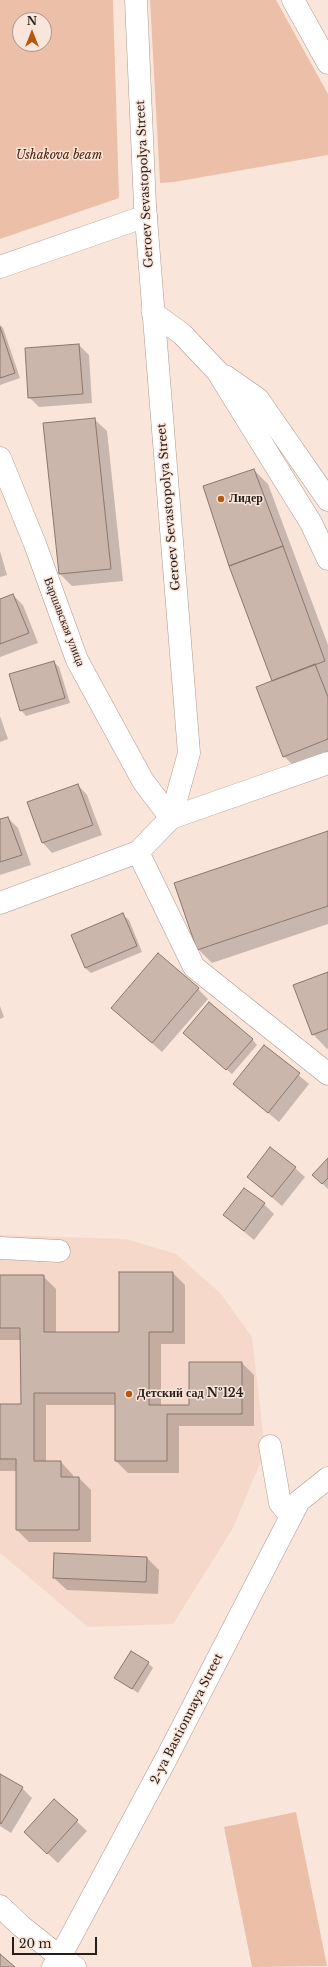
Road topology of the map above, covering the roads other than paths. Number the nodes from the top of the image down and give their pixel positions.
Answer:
1 (136, 0) edge
2 (294, 0) edge
3 (328, 63) edge
4 (146, 216) junction
5 (0, 267) edge
6 (153, 313) junction
7 (217, 371) junction
8 (0, 458) edge
9 (328, 500) edge
10 (328, 559) edge
11 (328, 763) edge
12 (171, 818) junction
13 (138, 852) junction
14 (0, 903) edge
15 (328, 1074) edge
16 (0, 1248) edge
17 (59, 1251) dead end
18 (270, 1446) dead end
19 (328, 1478) edge
20 (290, 1517) junction
21 (0, 1906) edge
22 (63, 1964) edge

1 - 4 street, Geroev Sevastopolya Street
2 - 3 street
4 - 5 street
4 - 6 street, Geroev Sevastopolya Street
6 - 7 street
6 - 12 street, Geroev Sevastopolya Street
7 - 9 street
7 - 10 street
8 - 12 street, Варшавская улица
11 - 12 street
12 - 13 street, Geroev Sevastopolya Street
13 - 14 street, Geroev Sevastopolya Street
13 - 15 street
16 - 17 street
18 - 20 street
19 - 20 street, 2-ya Bastionnaya Street
20 - 22 street, 2-ya Bastionnaya Street
21 - 22 street

